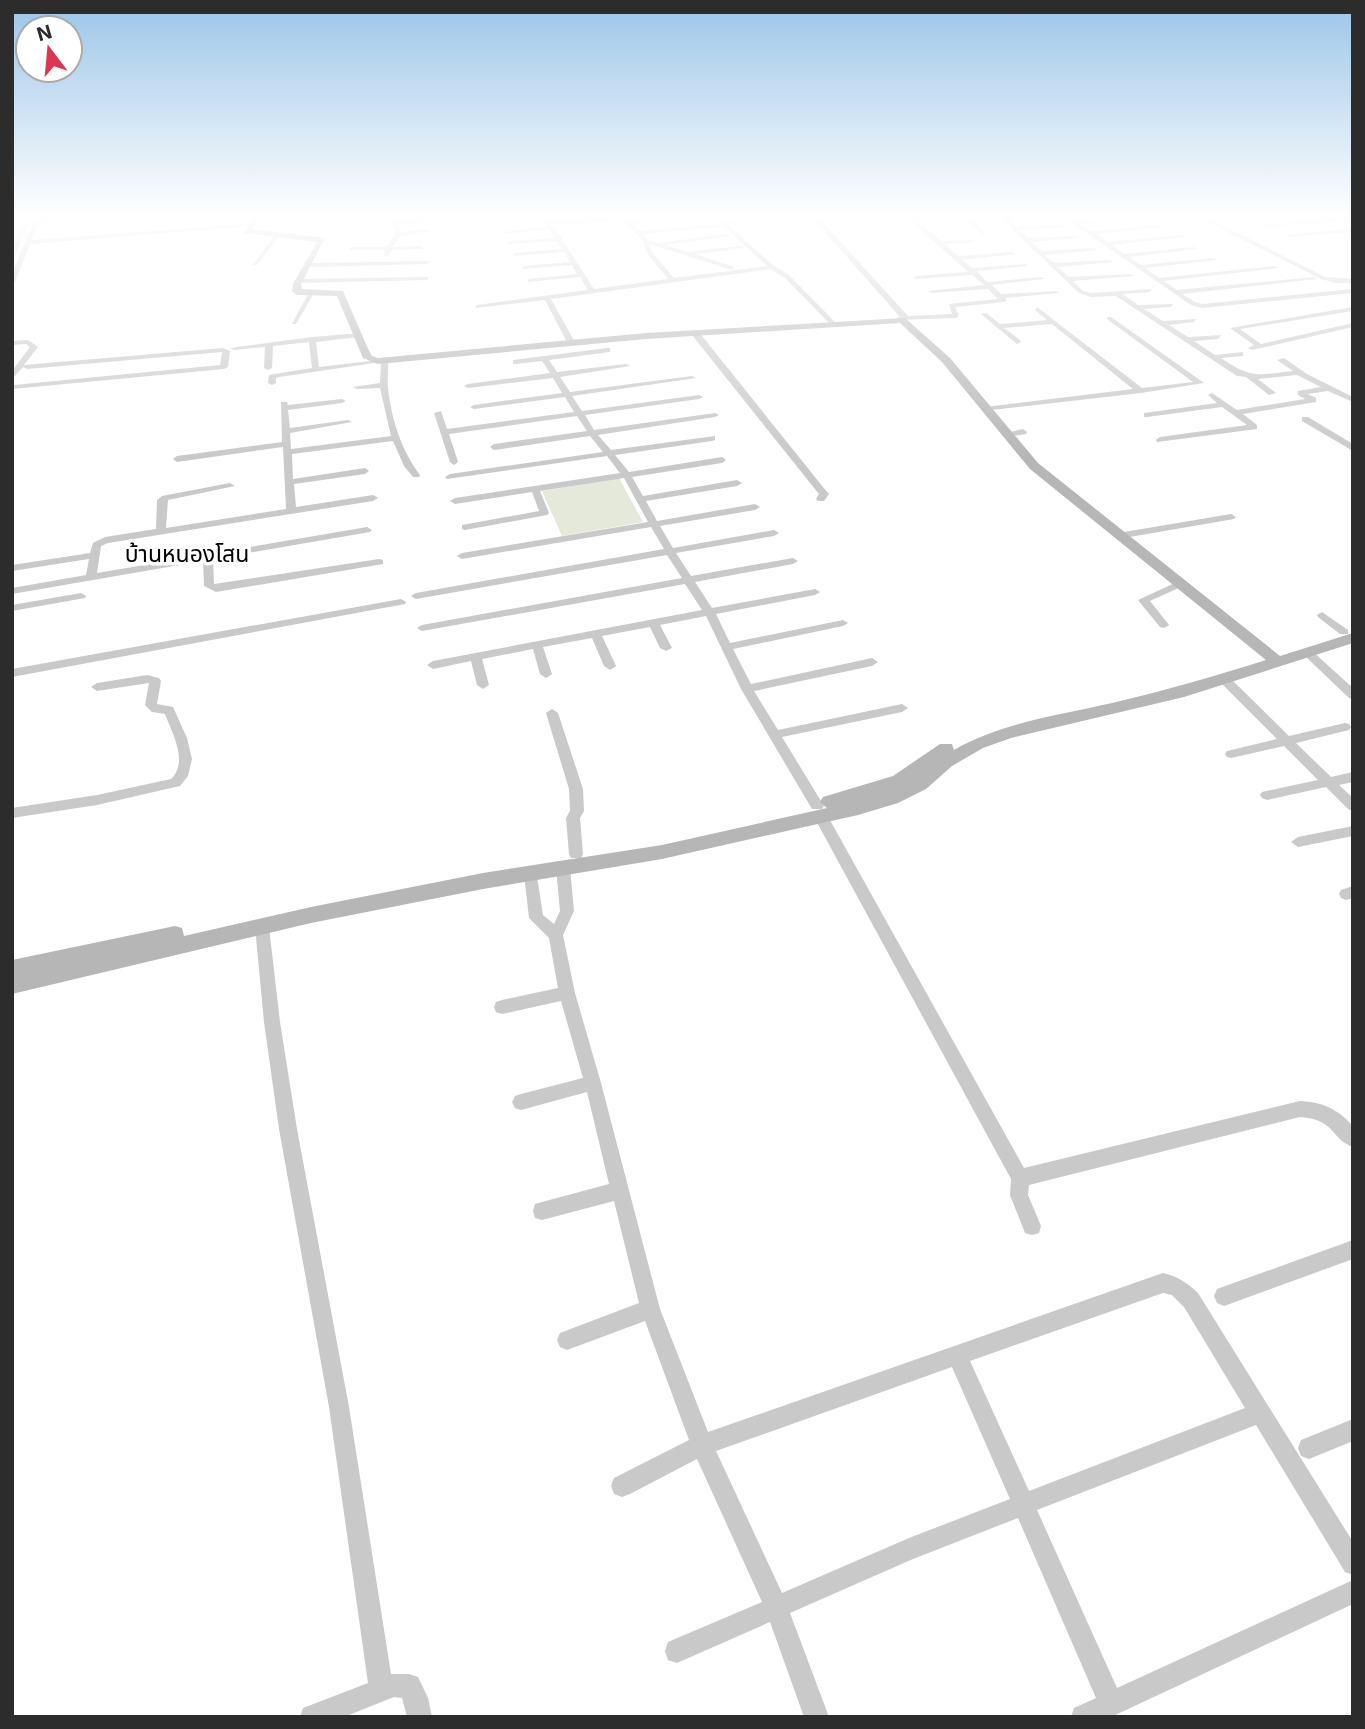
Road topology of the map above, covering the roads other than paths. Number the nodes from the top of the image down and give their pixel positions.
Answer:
1 (1001, 296) edge
2 (309, 297) edge
3 (342, 297) edge
4 (554, 297) edge
5 (795, 297) edge
6 (805, 297) edge
7 (884, 297) edge
8 (1117, 297) edge
9 (1183, 297) edge
10 (1300, 297) edge
11 (547, 298) junction
12 (1171, 305) dead end
13 (477, 306) dead end
14 (1137, 307) junction
15 (804, 308) dead end
16 (1037, 309) dead end
17 (1353, 309) edge
18 (984, 314) dead end
19 (811, 316) dead end
20 (1109, 318) dead end
21 (903, 319) junction
22 (1194, 320) dead end
23 (1053, 322) junction
24 (294, 323) dead end
25 (832, 323) junction
26 (1163, 323) junction
27 (820, 324) junction
28 (1353, 325) edge
29 (998, 327) junction
30 (312, 329) dead end
31 (695, 333) junction
32 (358, 335) junction
33 (1218, 337) dead end
34 (312, 339) junction
35 (1188, 339) junction
36 (301, 340) junction
37 (12, 342) edge
38 (1017, 342) dead end
39 (269, 344) junction
40 (572, 344) junction
41 (1260, 346) junction
42 (228, 350) junction
43 (607, 350) dead end
44 (1215, 357) junction
45 (544, 358) junction
46 (1281, 359) dead end
47 (516, 362) dead end
48 (382, 364) junction
49 (626, 366) dead end
50 (27, 367) dead end
51 (315, 367) dead end
52 (268, 368) dead end
53 (373, 372) dead end
54 (556, 374) junction
55 (1304, 375) junction
56 (1249, 376) junction
57 (12, 377) edge
58 (692, 378) dead end
59 (272, 383) dead end
60 (383, 385) junction
61 (467, 386) dead end
62 (14, 387) dead end
63 (357, 387) dead end
64 (1329, 387) junction
65 (1141, 391) junction
66 (1272, 393) dead end
67 (568, 394) junction
68 (1212, 394) dead end
69 (699, 397) dead end
70 (1351, 398) edge
71 (342, 401) dead end
72 (1225, 404) junction
73 (474, 407) dead end
74 (985, 409) junction
75 (438, 413) dead end
76 (580, 413) junction
77 (1237, 413) junction
78 (715, 415) dead end
79 (1147, 415) dead end
80 (1306, 419) dead end
81 (348, 422) dead end
82 (286, 431) junction
83 (444, 432) junction
84 (1023, 432) dead end
85 (592, 433) junction
86 (1005, 434) junction
87 (395, 438) junction
88 (712, 438) dead end
89 (1160, 440) dead end
90 (494, 447) dead end
91 (287, 448) junction
92 (1353, 448) edge
93 (607, 453) junction
94 (177, 459) dead end
95 (722, 460) dead end
96 (454, 463) dead end
97 (365, 471) dead end
98 (626, 474) junction
99 (416, 475) dead end
100 (450, 477) dead end
101 (288, 482) junction
102 (737, 483) dead end
103 (230, 486) dead end
104 (535, 489) junction
105 (373, 499) dead end
106 (641, 499) junction
107 (821, 499) dead end
108 (455, 501) dead end
109 (755, 507) dead end
110 (291, 510) junction
111 (1230, 517) dead end
112 (654, 523) junction
113 (465, 527) dead end
114 (367, 530) dead end
115 (161, 531) junction
116 (774, 533) dead end
117 (1118, 536) junction
118 (670, 552) junction
119 (93, 555) junction
120 (208, 556) junction
121 (462, 556) dead end
122 (793, 561) dead end
123 (379, 562) dead end
124 (12, 568) edge
125 (91, 576) junction
126 (691, 581) junction
127 (1179, 584) junction
128 (12, 591) edge
129 (815, 592) dead end
130 (81, 596) dead end
131 (416, 596) dead end
132 (401, 602) dead end
133 (12, 608) edge
134 (709, 612) junction
135 (1321, 615) dead end
136 (654, 622) junction
137 (843, 623) dead end
138 (1164, 625) dead end
139 (422, 628) dead end
140 (1350, 633) edge
141 (596, 634) junction
142 (537, 645) junction
143 (726, 647) junction
144 (666, 648) dead end
145 (1308, 653) junction
146 (476, 657) junction
147 (1274, 659) junction
148 (872, 662) dead end
149 (433, 665) dead end
150 (610, 666) dead end
151 (12, 673) edge
152 (546, 674) dead end
153 (1225, 680) junction
154 (483, 685) dead end
155 (97, 687) dead end
156 (747, 689) junction
157 (1353, 695) edge
158 (902, 708) dead end
159 (552, 713) dead end
160 (1345, 727) dead end
161 (774, 735) junction
162 (1287, 740) junction
163 (1231, 754) dead end
164 (1353, 777) edge
165 (1328, 781) junction
166 (1267, 794) dead end
167 (1353, 806) edge
168 (819, 811) junction
169 (12, 813) edge
170 (1353, 831) edge
171 (1298, 842) dead end
172 (576, 854) junction
173 (563, 868) junction
174 (531, 874) junction
175 (262, 927) junction
176 (556, 935) junction
177 (12, 969) edge
178 (12, 985) edge
179 (567, 993) junction
180 (502, 1007) dead end
181 (593, 1083) junction
182 (521, 1102) dead end
183 (1353, 1139) edge
184 (1020, 1178) junction
185 (619, 1190) junction
186 (542, 1211) dead end
187 (1032, 1226) dead end
188 (1353, 1249) edge
189 (1224, 1296) dead end
190 (650, 1309) junction
191 (567, 1340) dead end
192 (957, 1354) junction
193 (1259, 1413) junction
194 (1353, 1430) edge
195 (702, 1445) junction
196 (1309, 1448) dead end
197 (622, 1486) dead end
198 (1023, 1506) junction
199 (1353, 1564) edge
200 (1353, 1592) edge
201 (775, 1607) junction
202 (677, 1651) dead end
203 (381, 1689) junction
204 (1111, 1703) junction
205 (312, 1717) edge
206 (421, 1717) edge
207 (817, 1717) edge
208 (1083, 1717) edge

1 - 21 street
2 - 24 street
3 - 32 street
4 - 11 street
5 - 15 street
6 - 25 street
7 - 21 street
8 - 14 street
9 - 10 street
11 - 13 street
11 - 40 street
12 - 14 street
14 - 26 street
16 - 23 street
17 - 41 street
18 - 29 street
19 - 27 street
20 - 65 street
21 - 25 street
21 - 74 street
22 - 26 street
23 - 29 street
23 - 65 street
25 - 27 street
26 - 35 street
27 - 31 street
28 - 41 street
29 - 38 street
30 - 36 street
31 - 40 street
31 - 107 street
32 - 34 street
32 - 48 street
33 - 35 street
34 - 36 street
34 - 51 street
35 - 44 street
36 - 39 street
37 - 57 street
39 - 42 street
39 - 52 street
40 - 48 street
41 - 44 street
42 - 50 street
42 - 62 street
43 - 45 street
44 - 56 street
45 - 47 street
45 - 54 street
46 - 55 street
48 - 53 street
48 - 59 street
48 - 60 street
49 - 54 street
54 - 61 street
54 - 67 street
55 - 56 street
55 - 64 street
56 - 66 street
58 - 67 street
60 - 63 street
60 - 87 street
64 - 70 street
64 - 77 street
65 - 74 street
67 - 73 street
67 - 76 street
68 - 72 street
69 - 76 street
71 - 82 street
72 - 77 street
72 - 79 street
74 - 86 street
75 - 83 street
76 - 83 street
76 - 85 street
77 - 89 street
78 - 85 street
80 - 92 street
81 - 82 street
82 - 91 street
83 - 96 street
84 - 86 street
85 - 90 street
85 - 93 street
86 - 117 street
87 - 91 street
87 - 99 street
88 - 93 street
91 - 94 street
91 - 101 street
93 - 98 street
93 - 100 street
95 - 98 street
97 - 101 street
98 - 104 street
98 - 106 street
101 - 110 street
102 - 106 street
103 - 115 street
104 - 108 street
104 - 113 street
105 - 110 street
106 - 112 street
109 - 112 street
110 - 115 street
111 - 117 street
112 - 118 street
112 - 121 street
114 - 120 street
115 - 119 street
116 - 118 street
117 - 127 street
118 - 126 street
118 - 131 street
119 - 124 street
119 - 125 street
120 - 123 street
120 - 125 street
122 - 126 street
125 - 128 street
126 - 134 street
126 - 139 street
127 - 138 street
127 - 147 street
129 - 134 street
130 - 133 street
132 - 151 street
134 - 136 street
134 - 143 street
135 - 140 street
136 - 141 street
136 - 144 street
137 - 143 street
140 - 145 street
140 - 147 street
141 - 142 street
141 - 150 street
142 - 146 street
142 - 152 street
143 - 156 street
145 - 147 street
145 - 157 street
146 - 149 street
146 - 154 street
147 - 153 street
147 - 168 street
148 - 156 street
153 - 162 street
153 - 168 street
155 - 169 street
156 - 161 street
158 - 161 street
159 - 172 street
160 - 162 street
161 - 168 street
162 - 163 street
162 - 165 street
164 - 165 street
165 - 166 street
165 - 167 street
168 - 172 street
168 - 173 street
168 - 184 street
170 - 171 street
172 - 177 street
173 - 174 street
173 - 176 street
174 - 175 street
174 - 176 street
175 - 178 street
175 - 203 street
176 - 179 street
179 - 180 street
179 - 181 street
181 - 182 street
181 - 185 street
183 - 184 street
184 - 187 street
185 - 186 street
185 - 190 street
188 - 189 street
190 - 191 street
190 - 195 street
192 - 193 street
192 - 195 street
192 - 198 street
193 - 198 street
193 - 199 street
194 - 196 street
195 - 197 street
195 - 201 street
198 - 201 street
198 - 204 street
200 - 204 street
201 - 202 street
201 - 207 street
203 - 205 street
203 - 206 street
204 - 208 street

